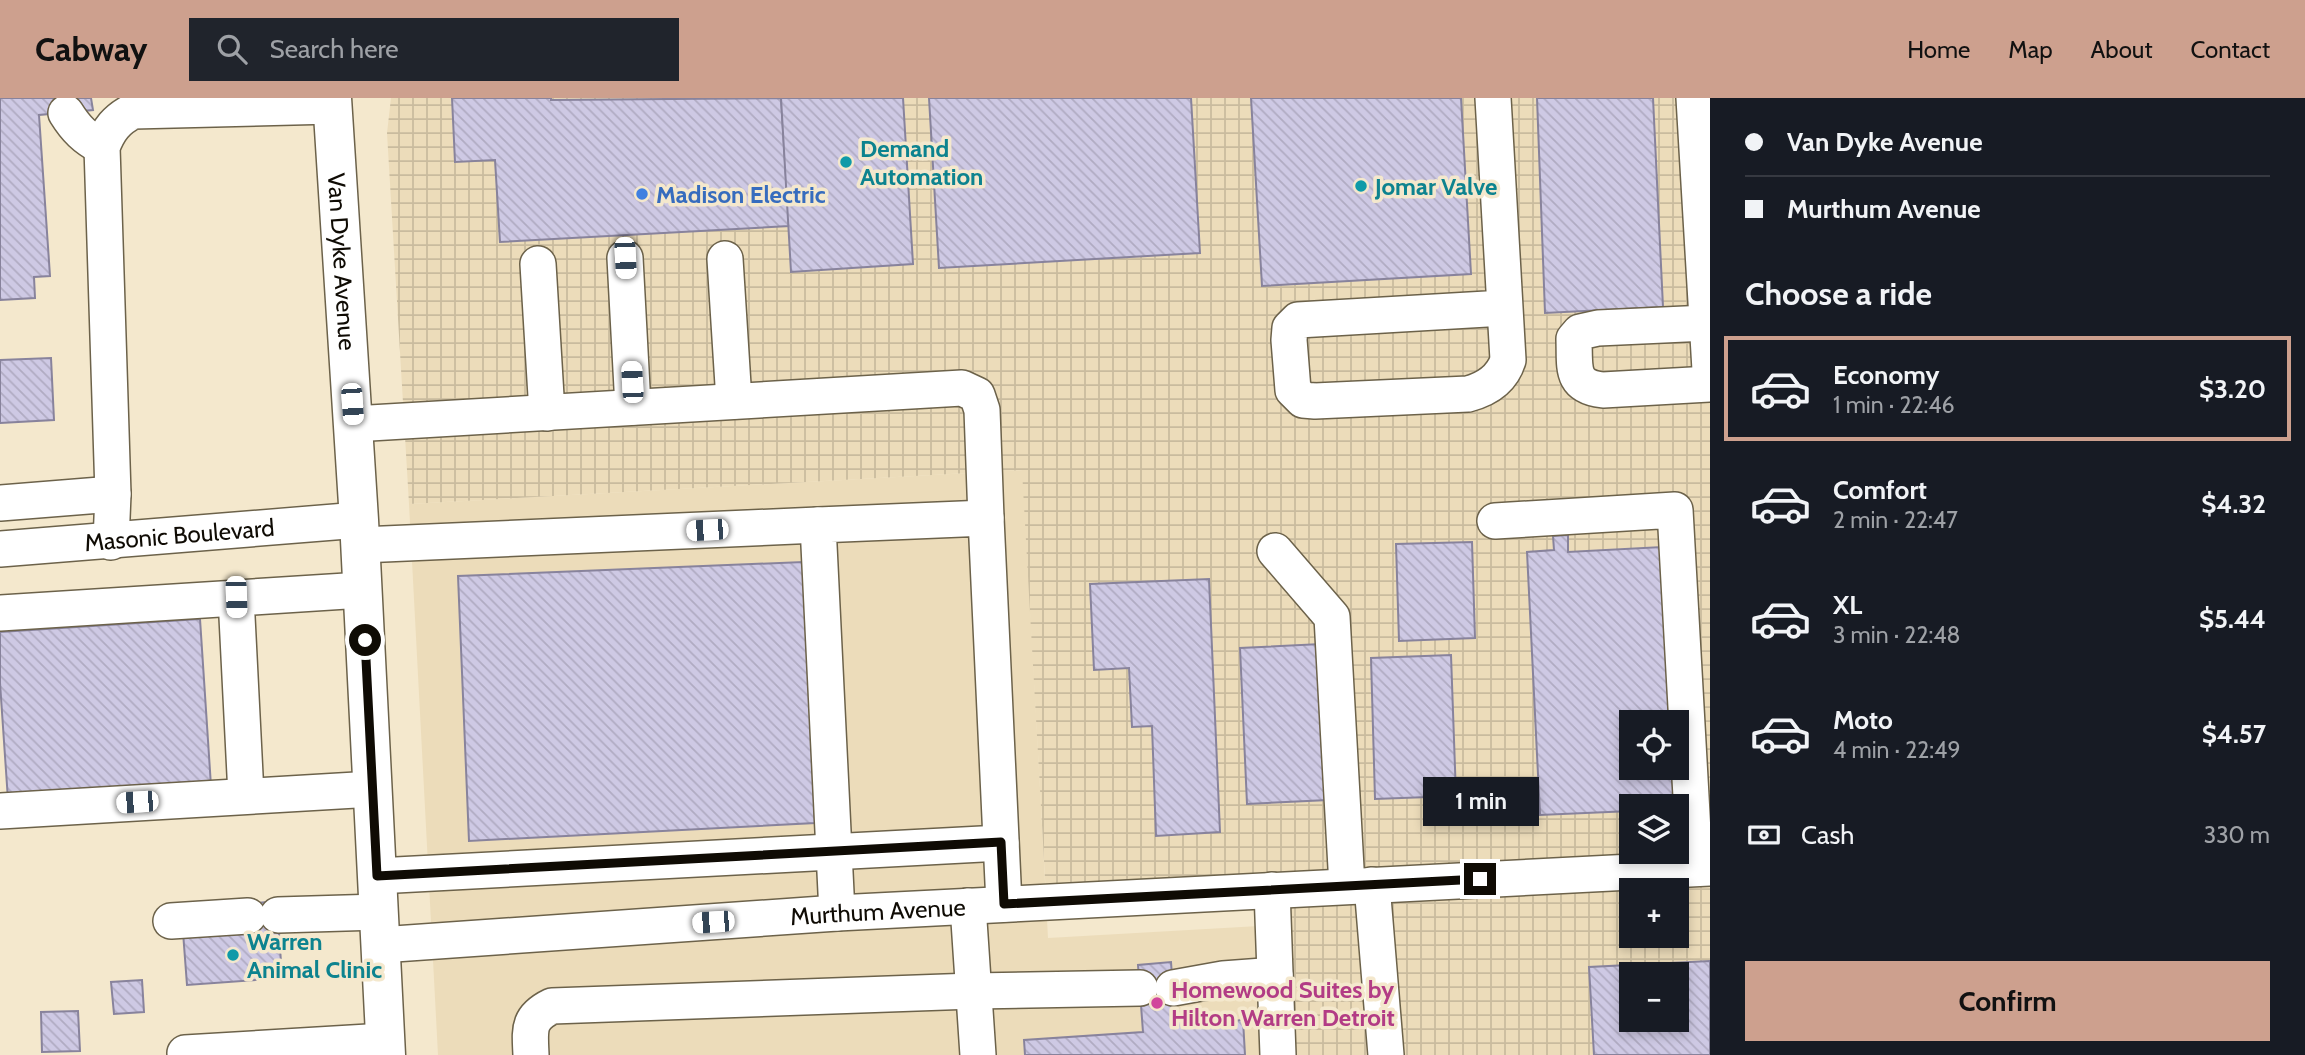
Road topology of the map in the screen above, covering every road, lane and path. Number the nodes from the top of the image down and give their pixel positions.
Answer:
1 (1493, 98) edge
2 (1694, 98) edge
3 (332, 102) edge
4 (132, 105) edge
5 (66, 113) dead end
6 (102, 147) junction
7 (625, 258) dead end
8 (725, 259) dead end
9 (538, 264) dead end
10 (1504, 308) junction
11 (1707, 323) junction
12 (1710, 370) edge
13 (1710, 384) edge
14 (734, 401) junction
15 (633, 407) junction
16 (547, 413) junction
17 (353, 424) junction
18 (113, 494) junction
19 (0, 503) edge
20 (986, 518) junction
21 (1495, 521) dead end
22 (818, 525) junction
23 (360, 533) junction
24 (111, 542) junction
25 (0, 549) edge
26 (1275, 551) dead end
27 (362, 590) junction
28 (236, 597) junction
29 (0, 613) edge
30 (373, 789) junction
31 (246, 795) junction
32 (0, 811) edge
33 (1001, 842) junction
34 (834, 851) junction
35 (1702, 868) edge
36 (1360, 886) junction
37 (1272, 890) junction
38 (1004, 904) junction
39 (968, 906) junction
40 (379, 911) junction
41 (837, 913) junction
42 (171, 921) dead end
43 (1275, 975) junction
44 (972, 991) junction
45 (386, 1048) edge
46 (185, 1053) dead end
47 (531, 1055) edge
48 (978, 1055) edge
49 (1278, 1055) edge
50 (1386, 1055) edge

1 - 10 street
2 - 11 street
3 - 4 street
3 - 17 main road, Van Dyke Avenue
4 - 6 street
5 - 6 street
6 - 18 street
7 - 15 street
8 - 14 street
9 - 16 street
10 - 10 street
11 - 12 street
11 - 13 street
14 - 15 street
14 - 20 street
15 - 16 street
16 - 17 street
17 - 23 main road, Van Dyke Avenue
18 - 19 street
18 - 24 street
20 - 22 street, Masonic Boulevard
20 - 33 street
21 - 35 street
22 - 23 street, Masonic Boulevard
22 - 34 street
23 - 24 street, Masonic Boulevard
23 - 27 main road, Van Dyke Avenue
24 - 25 street, Masonic Boulevard
26 - 36 street
27 - 28 street
27 - 30 main road, Van Dyke Avenue
28 - 29 street
28 - 31 street
30 - 31 street
30 - 40 main road, Van Dyke Avenue
31 - 32 street
33 - 34 street
33 - 38 street
34 - 40 street
34 - 41 street
35 - 36 street, Murthum Avenue
36 - 37 street, Murthum Avenue
36 - 50 street
37 - 38 street, Murthum Avenue
37 - 43 street
38 - 39 street, Murthum Avenue
39 - 41 street, Murthum Avenue
39 - 44 street
40 - 41 street, Murthum Avenue
40 - 42 street
40 - 45 main road, Van Dyke Avenue
43 - 44 street
43 - 49 street
44 - 47 street
44 - 48 street
45 - 46 street

